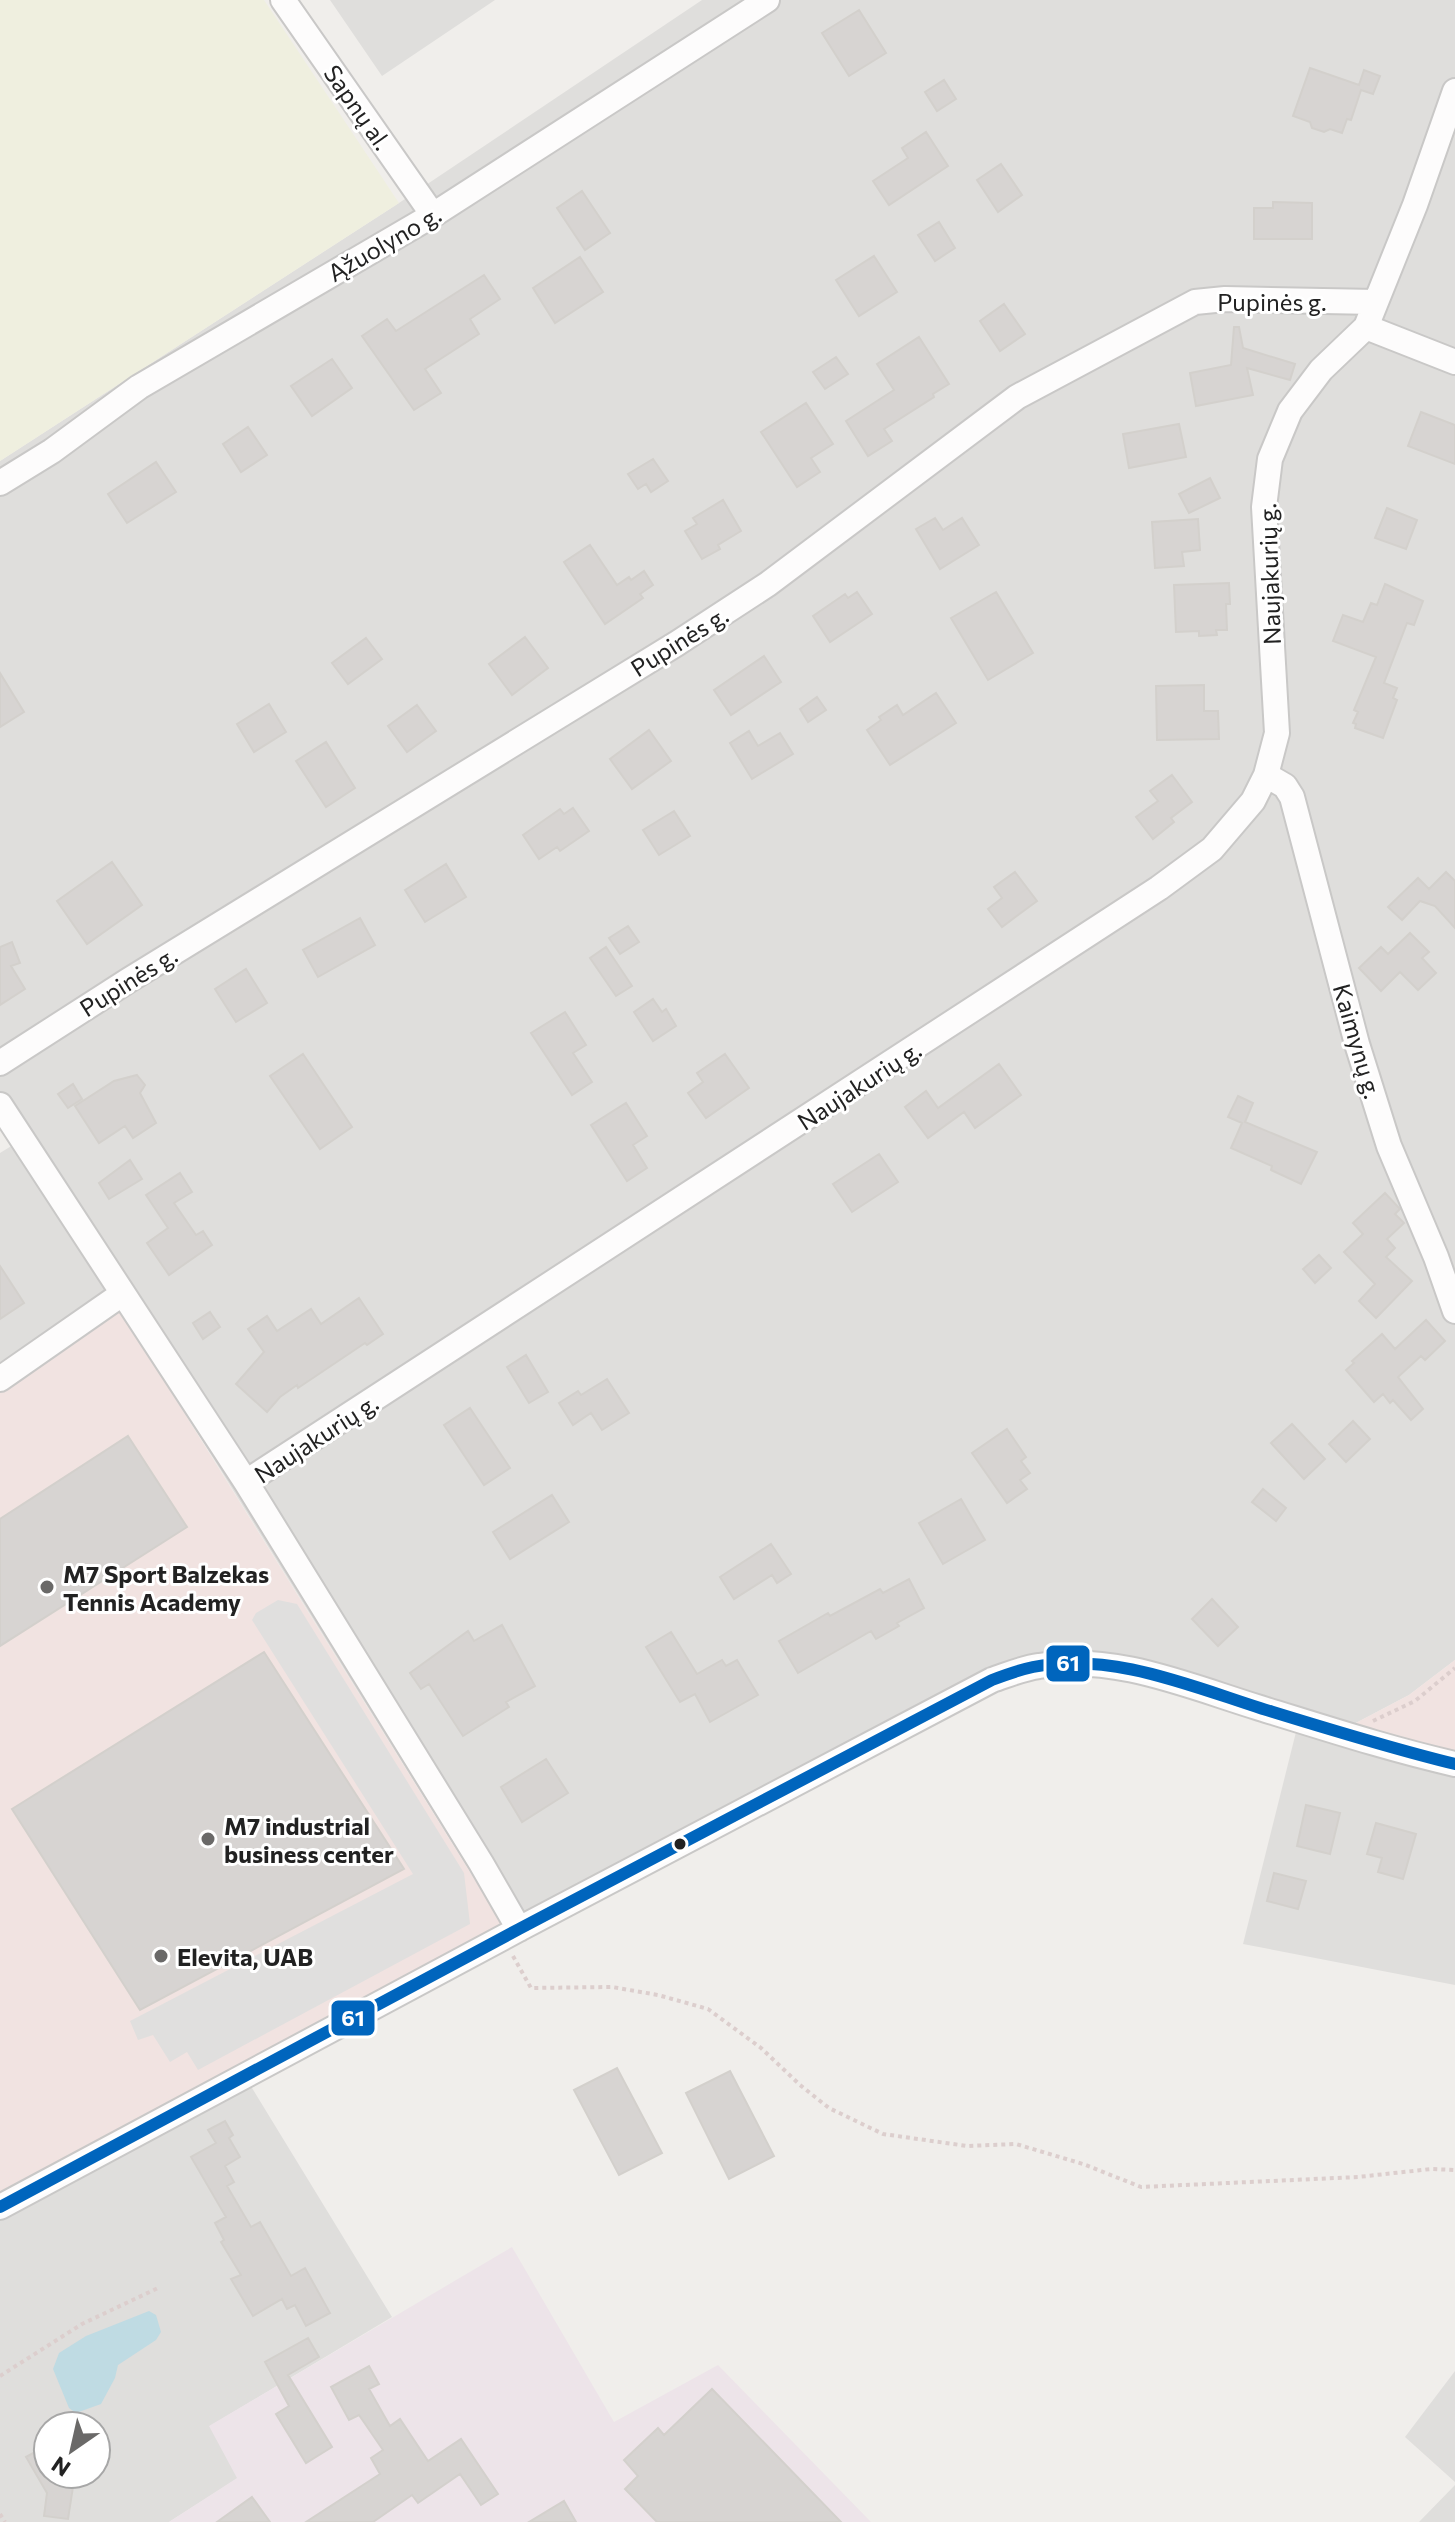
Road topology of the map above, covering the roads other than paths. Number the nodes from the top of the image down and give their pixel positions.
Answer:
1 (283, 0) edge
2 (767, 0) edge
3 (1455, 91) edge
4 (433, 215) junction
5 (1376, 302) junction
6 (1366, 327) junction
7 (1455, 362) edge
8 (0, 483) edge
9 (1266, 775) junction
10 (0, 1063) edge
11 (0, 1105) edge
12 (122, 1294) junction
13 (1455, 1311) edge
14 (0, 1379) edge
15 (246, 1482) junction
16 (1455, 1764) edge
17 (510, 1933) junction
18 (0, 2207) edge

1 - 4 street, Sapnų al.
2 - 4 street, Ąžuolyno g.
3 - 5 street, Naujakurių g.
4 - 8 street, Ąžuolyno g.
5 - 6 street, Naujakurių g.
5 - 10 street, Pupinės g.
6 - 7 street
6 - 9 street, Naujakurių g.
9 - 13 street, Kaimynų g.
9 - 15 street, Naujakurių g.
11 - 12 street
12 - 14 street
12 - 15 street
15 - 17 street, Naujakurių g.
16 - 17 street
17 - 18 street

